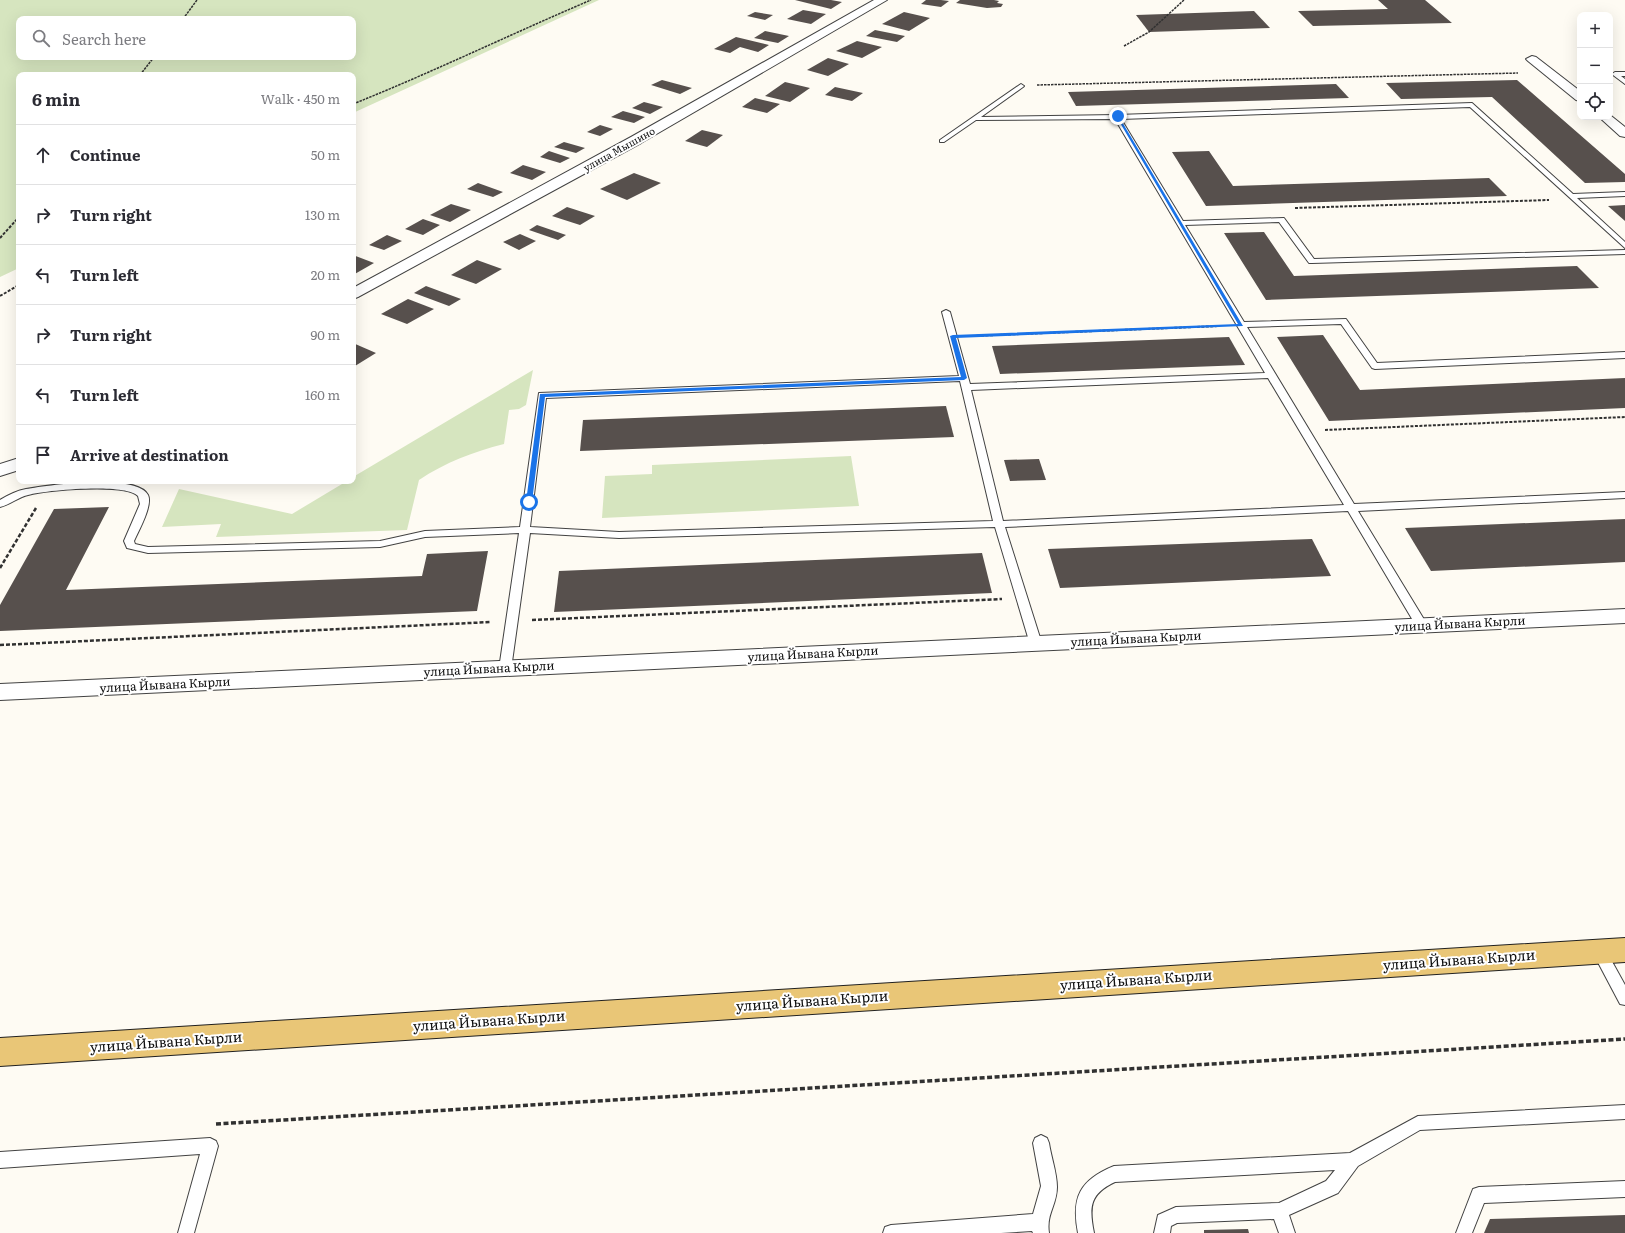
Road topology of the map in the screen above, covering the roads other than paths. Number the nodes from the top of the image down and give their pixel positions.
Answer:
1 (882, 0) edge
2 (1532, 59) dead end
3 (1625, 74) edge
4 (1625, 82) edge
5 (1022, 86) road end
6 (1577, 95) edge
7 (1118, 116) junction
8 (979, 119) dead end
9 (1609, 120) edge
10 (1625, 133) edge
11 (942, 141) dead end
12 (1625, 194) edge
13 (1573, 197) junction
14 (1180, 223) junction
15 (1625, 246) edge
16 (1625, 252) edge
17 (356, 292) edge
18 (946, 312) dead end
19 (1241, 325) junction
20 (1625, 355) edge
21 (1271, 375) junction
22 (966, 383) junction
23 (16, 465) edge
24 (0, 470) edge
25 (1625, 495) edge
26 (0, 504) edge
27 (1351, 508) junction
28 (999, 524) junction
29 (525, 530) junction
30 (1625, 616) edge
31 (1422, 626) junction
32 (1036, 644) junction
33 (505, 669) junction
34 (0, 692) edge
35 (1612, 950) edge
36 (1625, 999) edge
37 (0, 1052) edge
38 (1625, 1112) edge
39 (1041, 1144) dead end
40 (0, 1160) edge
41 (1352, 1161) junction
42 (1625, 1189) edge
43 (1280, 1211) junction
44 (1040, 1228) edge
45 (186, 1233) edge
46 (891, 1233) edge
47 (1086, 1233) edge
48 (1162, 1233) edge
49 (1287, 1233) edge
50 (1464, 1233) edge

1 - 17 street, улица Мышино
2 - 6 street
3 - 4 lane
5 - 11 lane
7 - 8 lane
7 - 13 lane
7 - 14 lane
9 - 10 street
12 - 13 lane
13 - 15 lane
14 - 16 lane
14 - 19 lane
18 - 22 lane
19 - 20 lane
19 - 21 lane
21 - 22 lane
21 - 27 lane
22 - 28 lane
22 - 29 lane
23 - 24 street
25 - 27 lane
26 - 29 lane
27 - 28 lane
27 - 31 lane
28 - 29 lane
28 - 32 lane
29 - 33 lane
30 - 31 street, улица Йывана Кырли
31 - 32 street, улица Йывана Кырли
32 - 33 street, улица Йывана Кырли
33 - 34 street, улица Йывана Кырли
35 - 36 lane
35 - 37 main road, улица Йывана Кырли
38 - 41 lane
39 - 44 lane
40 - 45 lane
41 - 43 lane
41 - 47 lane
42 - 50 lane
43 - 48 lane
43 - 49 lane
44 - 46 lane

